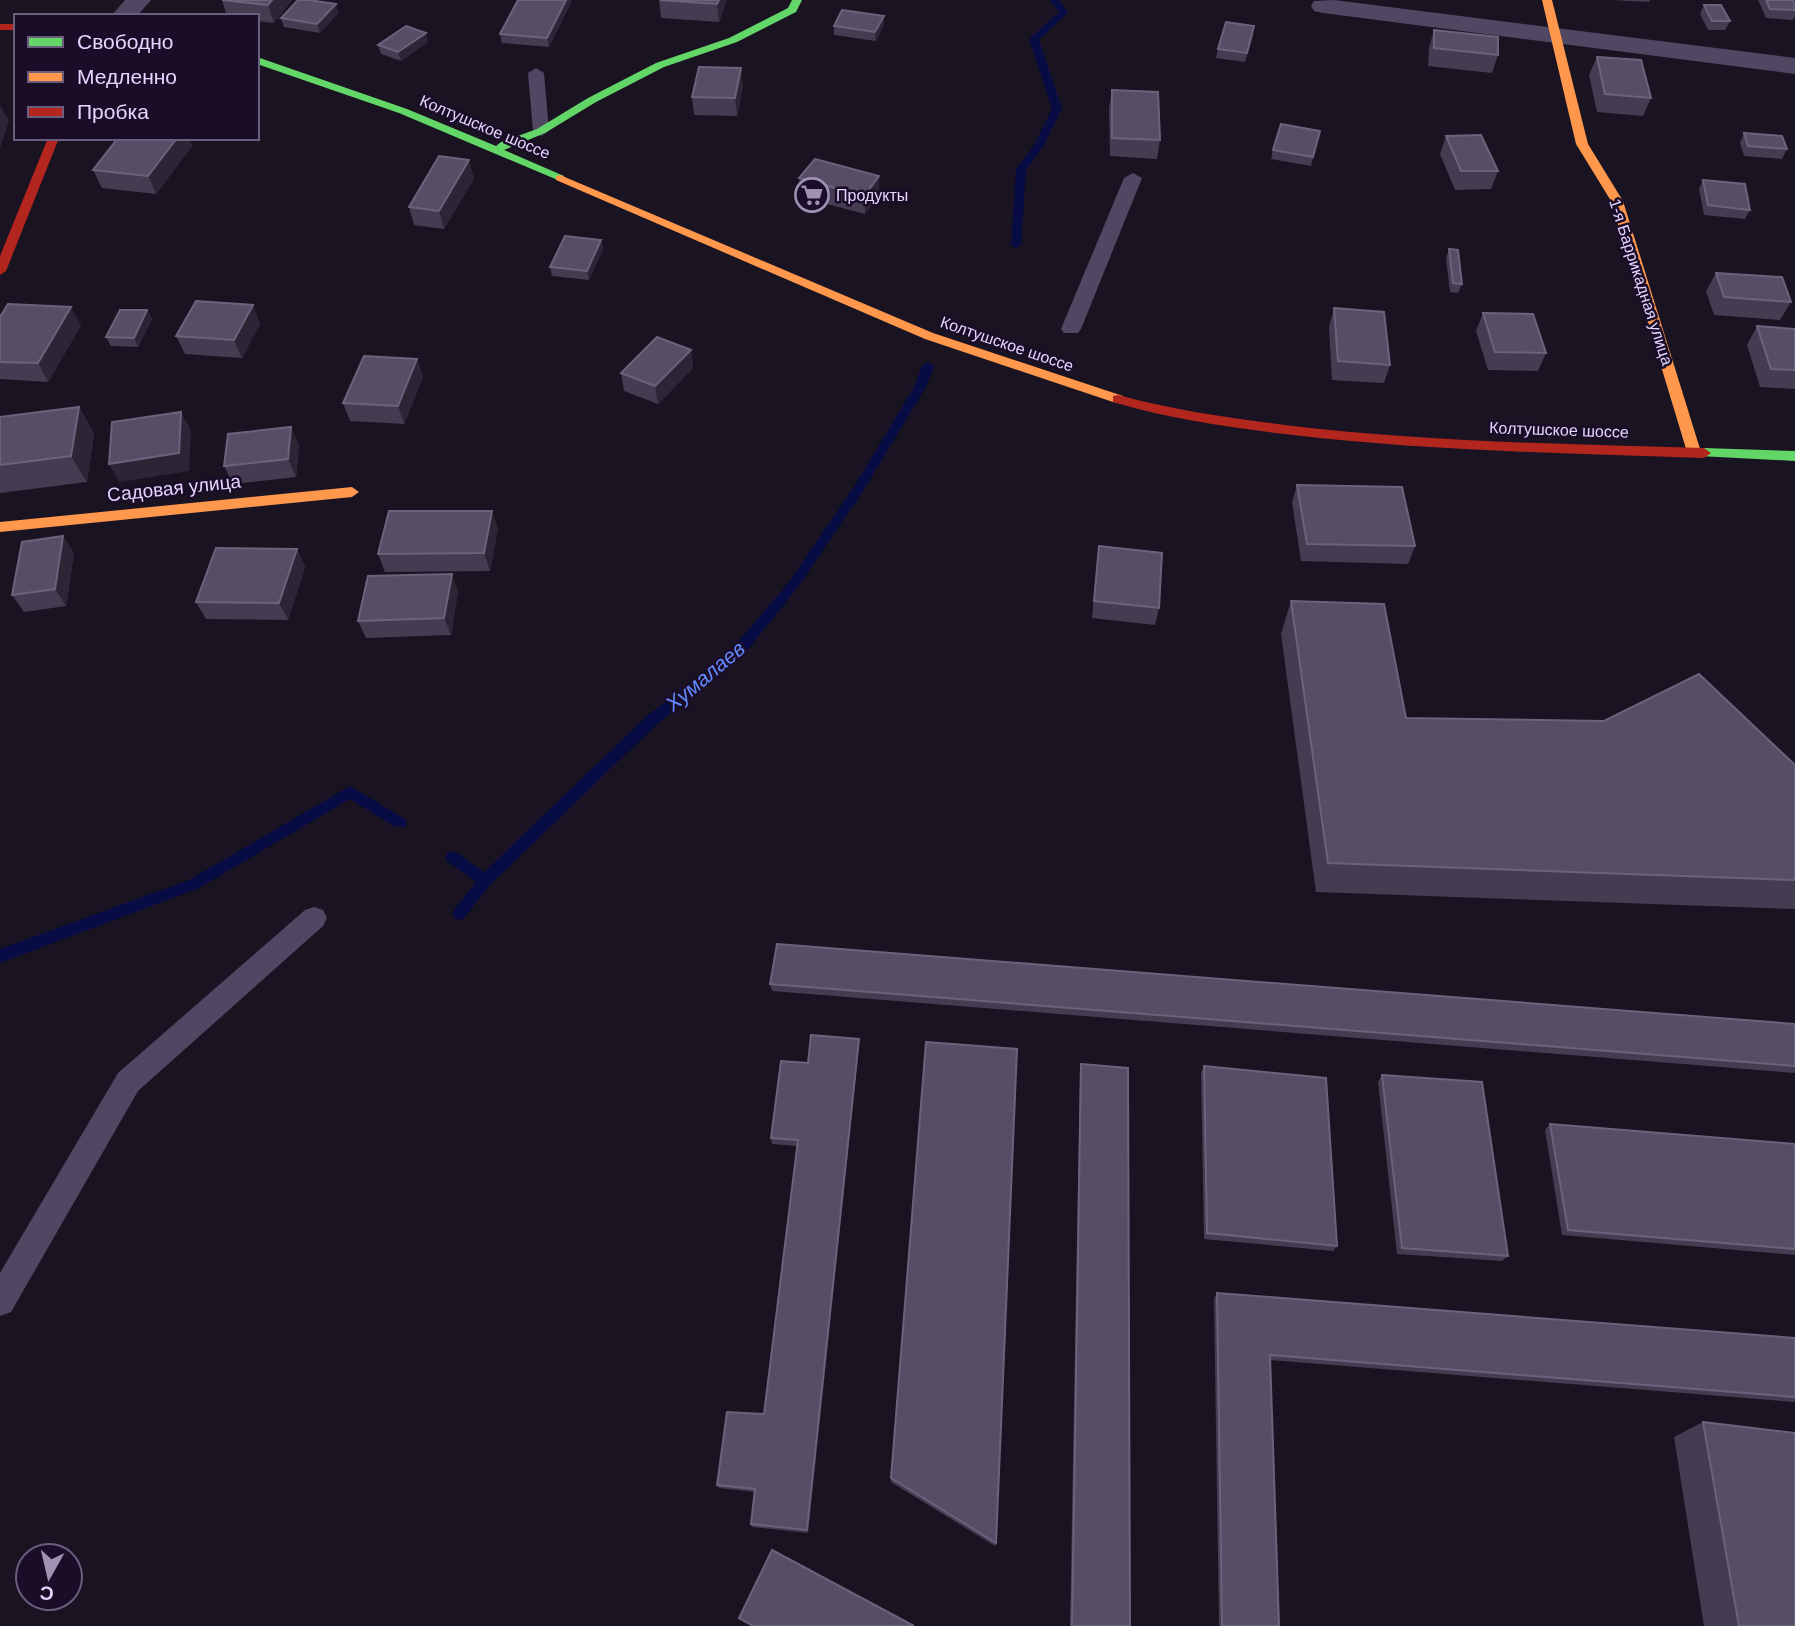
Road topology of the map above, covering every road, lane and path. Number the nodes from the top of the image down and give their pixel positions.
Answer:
1 (139, 0) edge
2 (797, 0) edge
3 (1547, 0) edge
4 (1323, 6) dead end
5 (125, 14) edge
6 (1555, 35) junction
7 (259, 61) edge
8 (1795, 66) edge
9 (536, 73) dead end
10 (541, 131) junction
11 (53, 140) edge
12 (497, 150) junction
13 (1133, 178) dead end
14 (0, 271) edge
15 (1071, 329) dead end
16 (1694, 452) junction
17 (1795, 456) edge
18 (352, 492) dead end
19 (0, 527) edge
20 (314, 918) dead end
21 (0, 1301) edge

1 - 5 street
2 - 10 street
3 - 6 street, 1-я Баррикадная улица
4 - 6 street
6 - 8 street
6 - 16 street, 1-я Баррикадная улица
7 - 12 street, Колтушское шоссе
9 - 10 lane
10 - 12 street
11 - 14 street
12 - 16 street, Колтушское шоссе
13 - 15 lane
16 - 17 street, Колтушское шоссе
18 - 19 street, Садовая улица
20 - 21 lane

